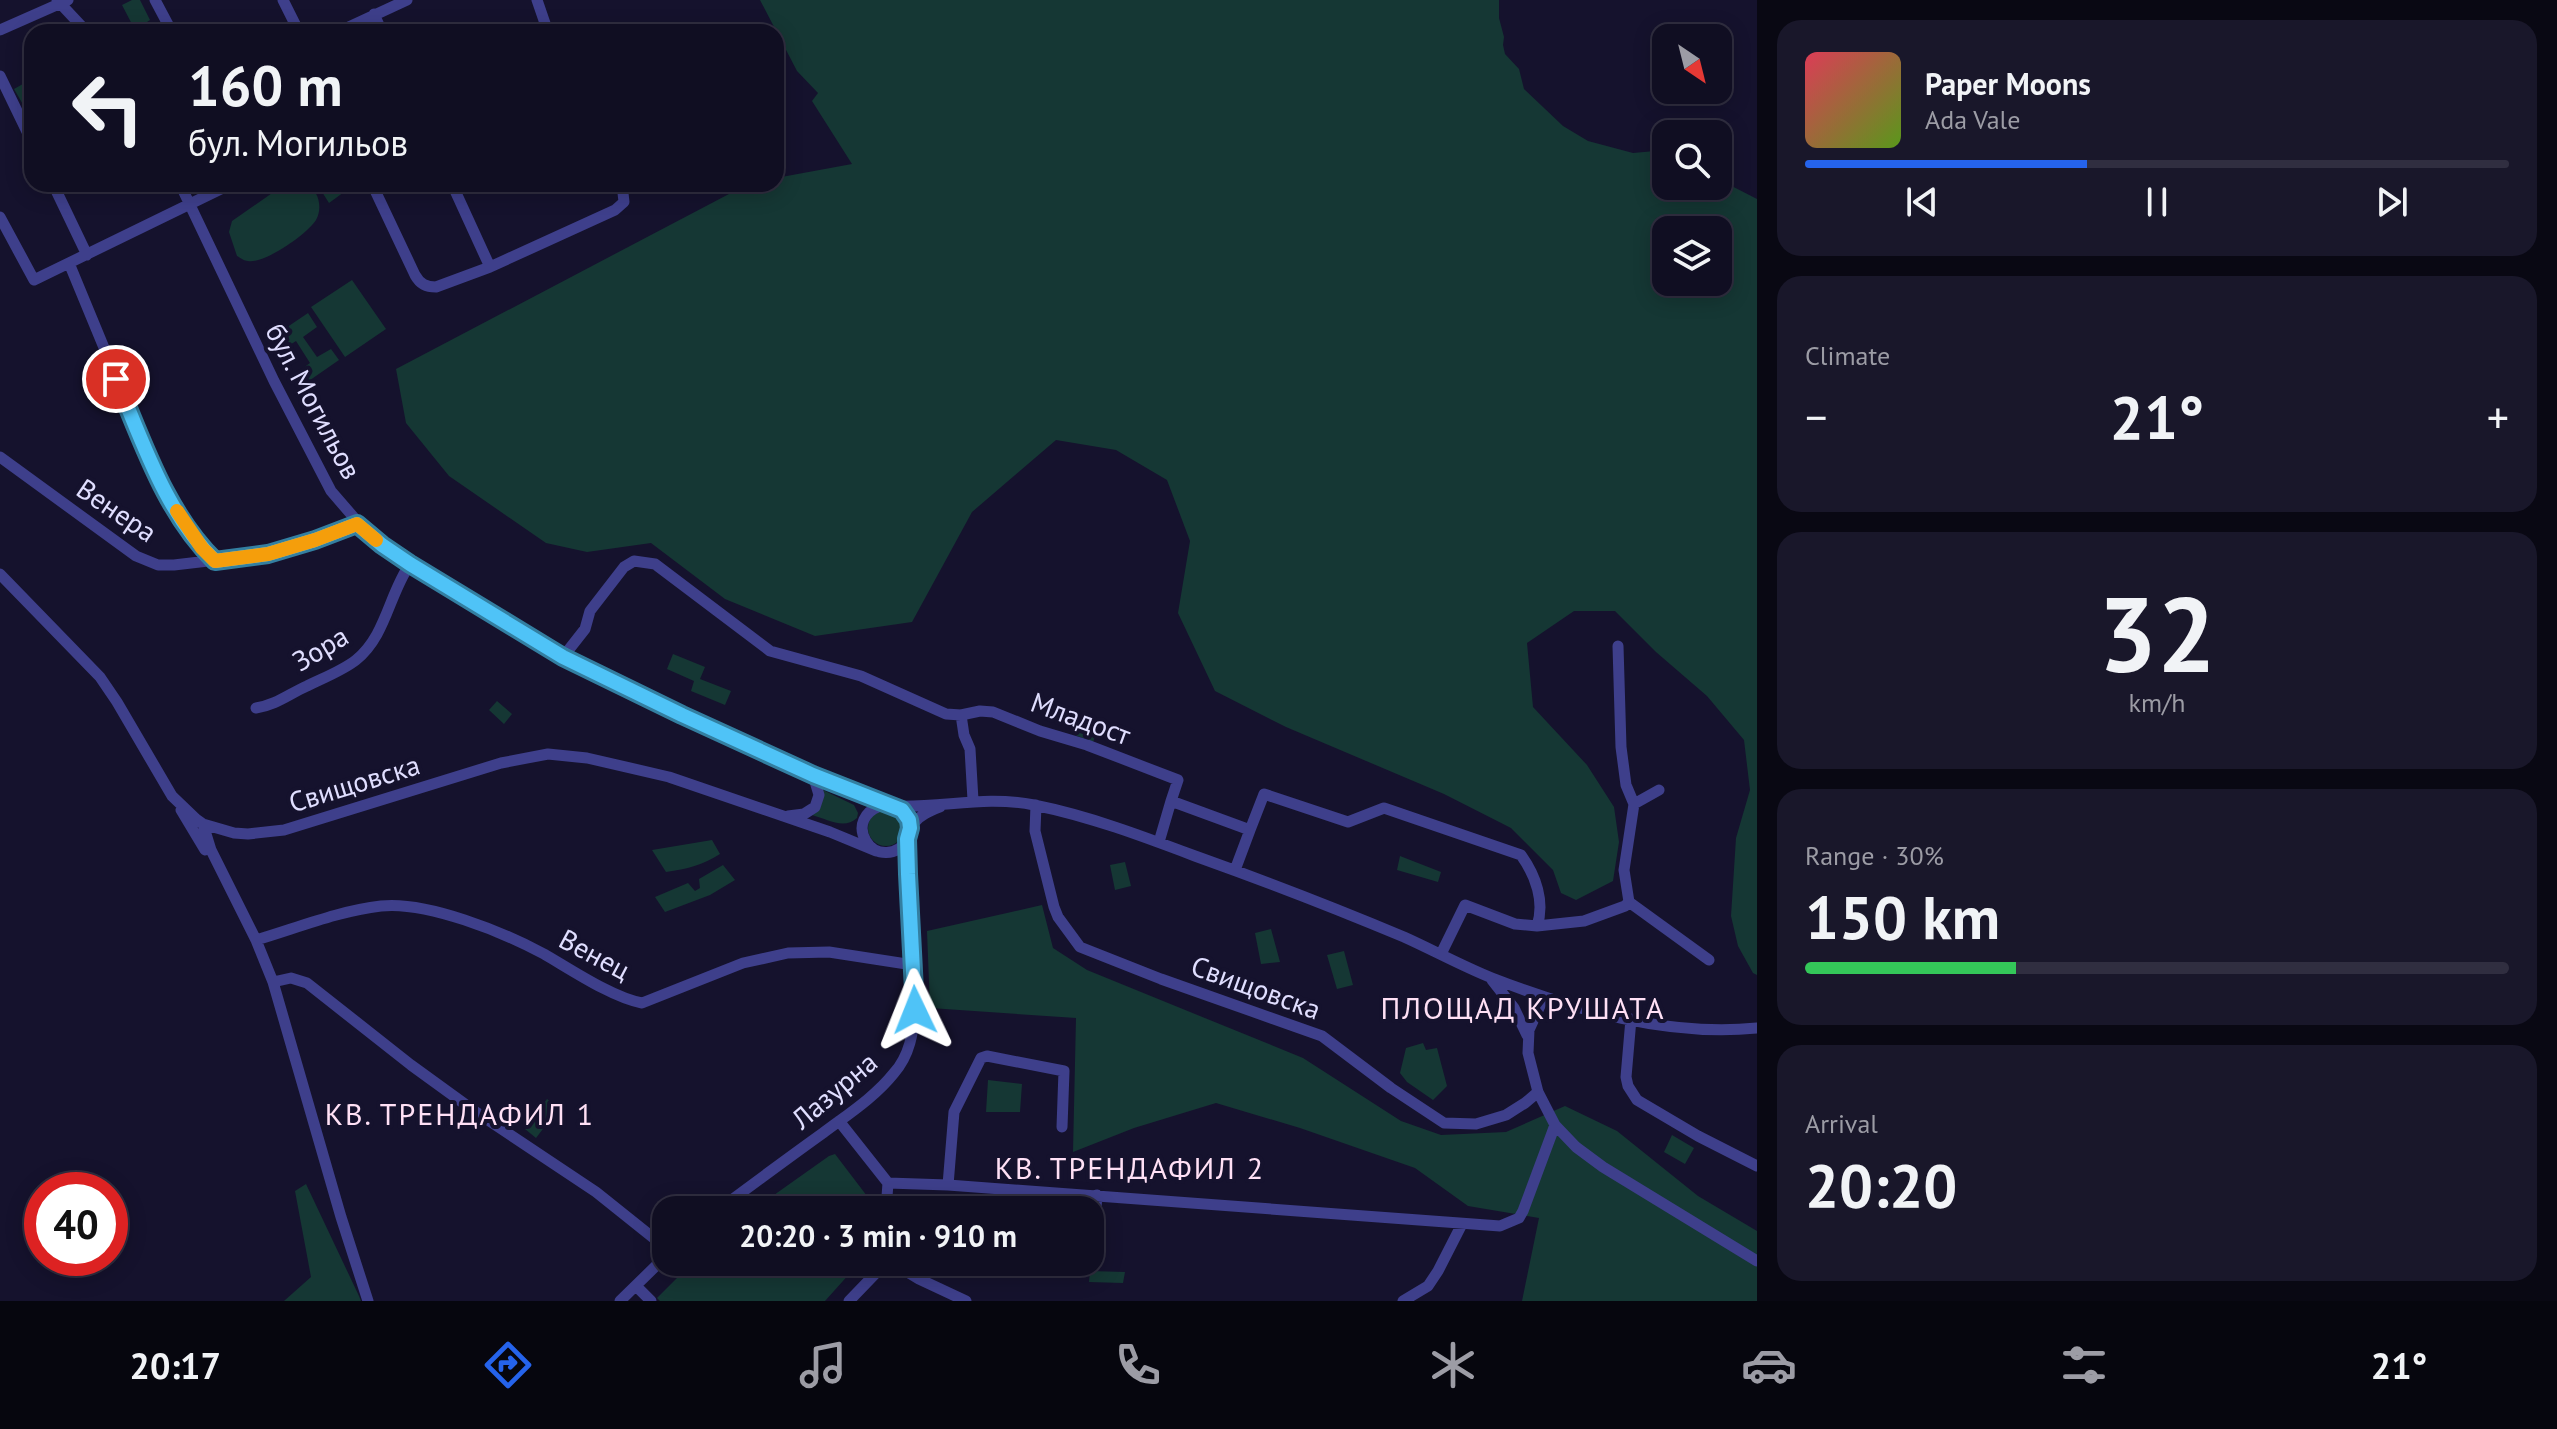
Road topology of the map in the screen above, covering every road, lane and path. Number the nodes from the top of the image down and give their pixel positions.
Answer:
1 (155, 0) edge
2 (283, 0) edge
3 (407, 0) edge
4 (537, 0) edge
5 (61, 1) edge
6 (374, 14) junction
7 (80, 24) edge
8 (168, 24) edge
9 (295, 24) edge
10 (354, 24) edge
11 (378, 24) edge
12 (545, 24) edge
13 (0, 30) edge
14 (0, 76) edge
15 (24, 126) edge
16 (57, 192) edge
17 (183, 192) edge
18 (215, 192) edge
19 (376, 192) edge
20 (455, 192) edge
21 (623, 192) edge
22 (189, 205) junction
23 (0, 217) edge
24 (87, 255) junction
25 (69, 263) junction
26 (490, 267) junction
27 (0, 457) edge
28 (357, 524) junction
29 (215, 561) junction
30 (410, 564) junction
31 (0, 574) edge
32 (1618, 646) dead end
33 (563, 657) junction
34 (256, 708) dead end
35 (961, 715) junction
36 (813, 775) junction
37 (845, 788) junction
38 (1659, 790) dead end
39 (172, 796) junction
40 (973, 800) junction
41 (1171, 801) junction
42 (1634, 804) junction
43 (944, 805) junction
44 (1036, 805) junction
45 (893, 806) junction
46 (783, 817) junction
47 (864, 821) junction
48 (203, 824) junction
49 (1250, 830) junction
50 (830, 832) junction
51 (909, 834) junction
52 (1159, 842) junction
53 (880, 852) junction
54 (1235, 870) junction
55 (908, 874) junction
56 (236, 902) junction
57 (1629, 902) junction
58 (1537, 926) junction
59 (256, 940) junction
60 (1441, 954) junction
61 (1709, 960) dead end
62 (913, 965) junction
63 (1489, 976) junction
64 (273, 982) junction
65 (1544, 997) junction
66 (1631, 1019) junction
67 (1757, 1028) edge
68 (1527, 1035) junction
69 (1538, 1092) junction
70 (839, 1121) junction
71 (1555, 1125) junction
72 (1062, 1127) dead end
73 (1757, 1166) edge
74 (888, 1183) junction
75 (948, 1185) junction
76 (1097, 1195) joint
77 (737, 1196) edge
78 (887, 1196) edge
79 (1462, 1224) junction
80 (652, 1237) edge
81 (1757, 1261) edge
82 (652, 1270) edge
83 (873, 1276) edge
84 (914, 1276) edge
85 (636, 1286) junction
86 (368, 1301) edge
87 (620, 1301) edge
88 (651, 1301) edge
89 (849, 1301) edge
90 (966, 1301) edge
91 (1403, 1301) edge

1 - 8 street
2 - 9 street
3 - 6 street
4 - 12 street
5 - 7 street
5 - 13 street
6 - 10 street
6 - 11 street
14 - 15 street
16 - 24 street
17 - 22 street, бул. Могильов
18 - 22 street
19 - 26 street
20 - 26 street
21 - 26 street
22 - 24 street
22 - 28 street, бул. Могильов
23 - 25 street
24 - 25 street
25 - 29 street
27 - 29 street, Венера
28 - 29 street, Венера
28 - 30 street, бул. Могильов
30 - 33 street, бул. Могильов
30 - 34 street, Зора
31 - 39 street, Свищовска
32 - 42 street
33 - 35 street, Младост
33 - 36 street, бул. Могильов
35 - 40 street
35 - 41 street, Младост
36 - 37 street, бул. Могильов
36 - 46 street
37 - 45 street, бул. Могильов
37 - 47 street
38 - 42 street
39 - 48 street, Свищовска
39 - 56 street
40 - 43 street
40 - 44 street
41 - 49 street
41 - 52 street
42 - 57 street
43 - 45 street
43 - 51 street
44 - 52 street
44 - 69 street, Свищовска
45 - 47 street
45 - 51 street
46 - 48 street, Свищовска
46 - 50 street, Свищовска
47 - 50 street, Свищовска
47 - 53 street
48 - 56 street
49 - 54 street
49 - 58 street
50 - 53 street, Свищовска
51 - 53 street
51 - 55 street, Лазурна
52 - 54 street
53 - 55 street
54 - 60 street
55 - 62 street, Лазурна
56 - 59 street
57 - 58 street
57 - 61 street
58 - 60 street
59 - 62 street, Венец
59 - 64 street
60 - 63 street
62 - 70 street, Лазурна
63 - 65 street
63 - 68 street
64 - 80 street
64 - 86 street
65 - 66 street
65 - 68 street
66 - 67 street
66 - 73 street
68 - 69 street
69 - 71 street
70 - 74 street
70 - 77 street, Лазурна
71 - 79 street
71 - 81 street
72 - 75 street
74 - 75 street
74 - 78 street
75 - 76 street
76 - 79 street
79 - 91 street
82 - 85 street
83 - 89 street
84 - 90 street
85 - 87 street
85 - 88 street

